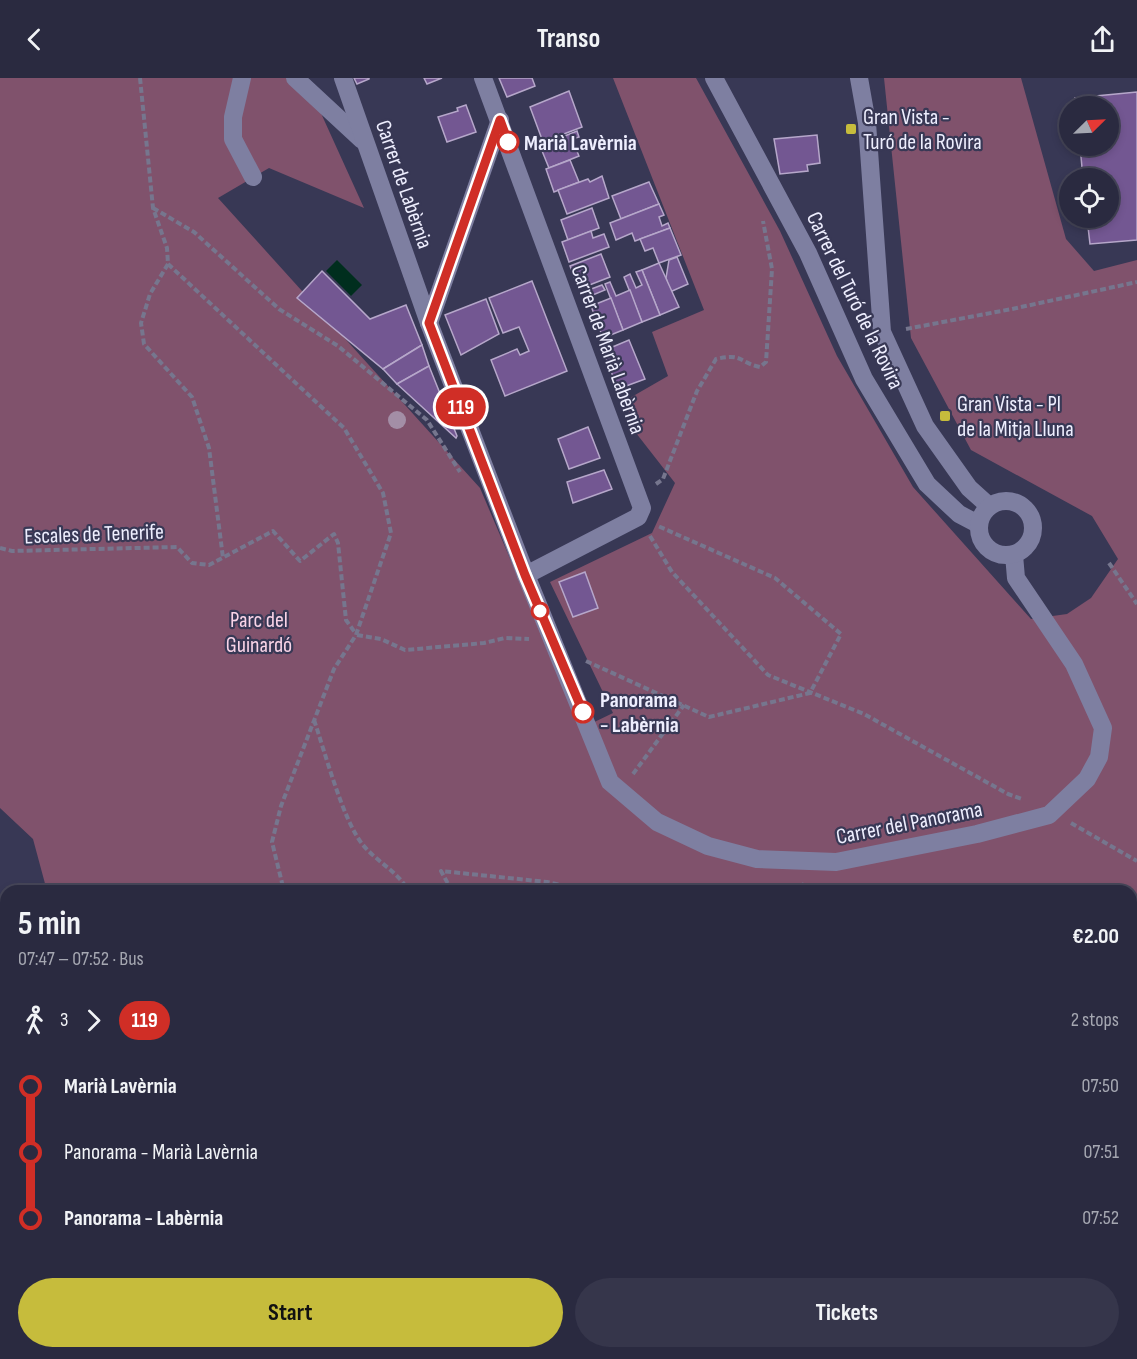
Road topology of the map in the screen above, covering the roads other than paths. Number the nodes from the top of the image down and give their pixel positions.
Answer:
1 (242, 78) edge
2 (295, 78) edge
3 (343, 78) edge
4 (483, 78) edge
5 (714, 78) edge
6 (859, 78) edge
7 (500, 120) junction
8 (365, 143) junction
9 (254, 177) dead end
10 (429, 323) junction
11 (989, 506) junction
12 (978, 524) junction
13 (1014, 555) junction
14 (525, 575) junction

1 - 9 street
2 - 8 street
3 - 8 street, Carrer de Labèrnia
4 - 7 street, Carrer de Marià Labèrnia
5 - 12 street, Carrer del Turó de la Rovira
6 - 11 street
7 - 10 street
7 - 14 street, Carrer de Marià Labèrnia
8 - 10 street, Carrer de Labèrnia
10 - 14 street, Carrer de Labèrnia
11 - 12 street
11 - 13 street
12 - 13 street
13 - 14 street, Carrer del Panorama

